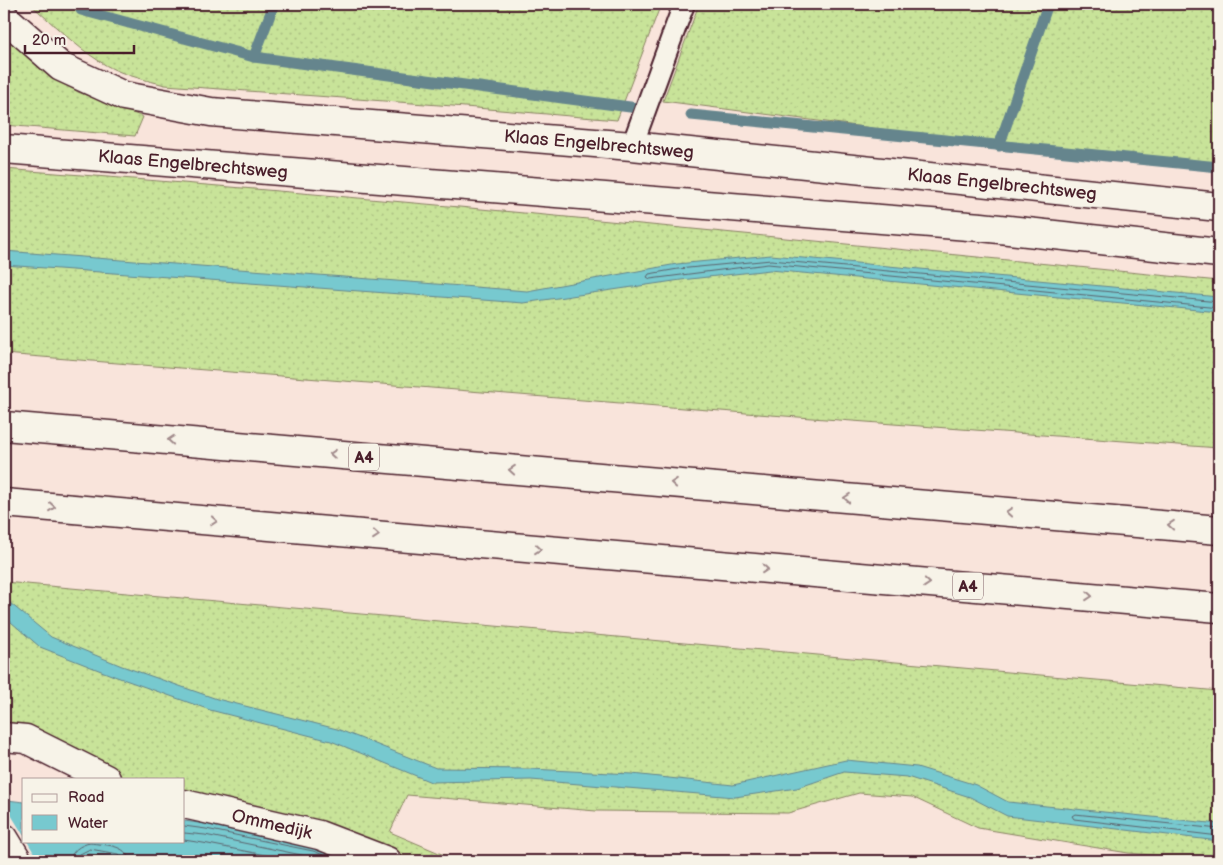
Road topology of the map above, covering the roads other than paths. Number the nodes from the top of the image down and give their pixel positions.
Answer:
1 (684, 4) edge
2 (4, 17) edge
3 (632, 146) junction
4 (4, 149) edge
5 (1219, 207) edge
6 (1219, 253) edge
7 (4, 426) edge
8 (4, 503) edge
9 (1219, 530) edge
10 (1219, 608) edge
11 (4, 737) edge
12 (104, 778) edge
13 (185, 804) edge
14 (4, 838) edge
15 (18, 861) edge
16 (387, 861) edge

1 - 3 lane
2 - 3 main road, Klaas Engelbrechtsweg
3 - 5 main road, Klaas Engelbrechtsweg
4 - 6 main road, Klaas Engelbrechtsweg
9 -> 7 main road, A4
8 -> 10 main road, A4
11 - 12 main road
13 - 16 main road, Ommedijk
14 - 15 main road

